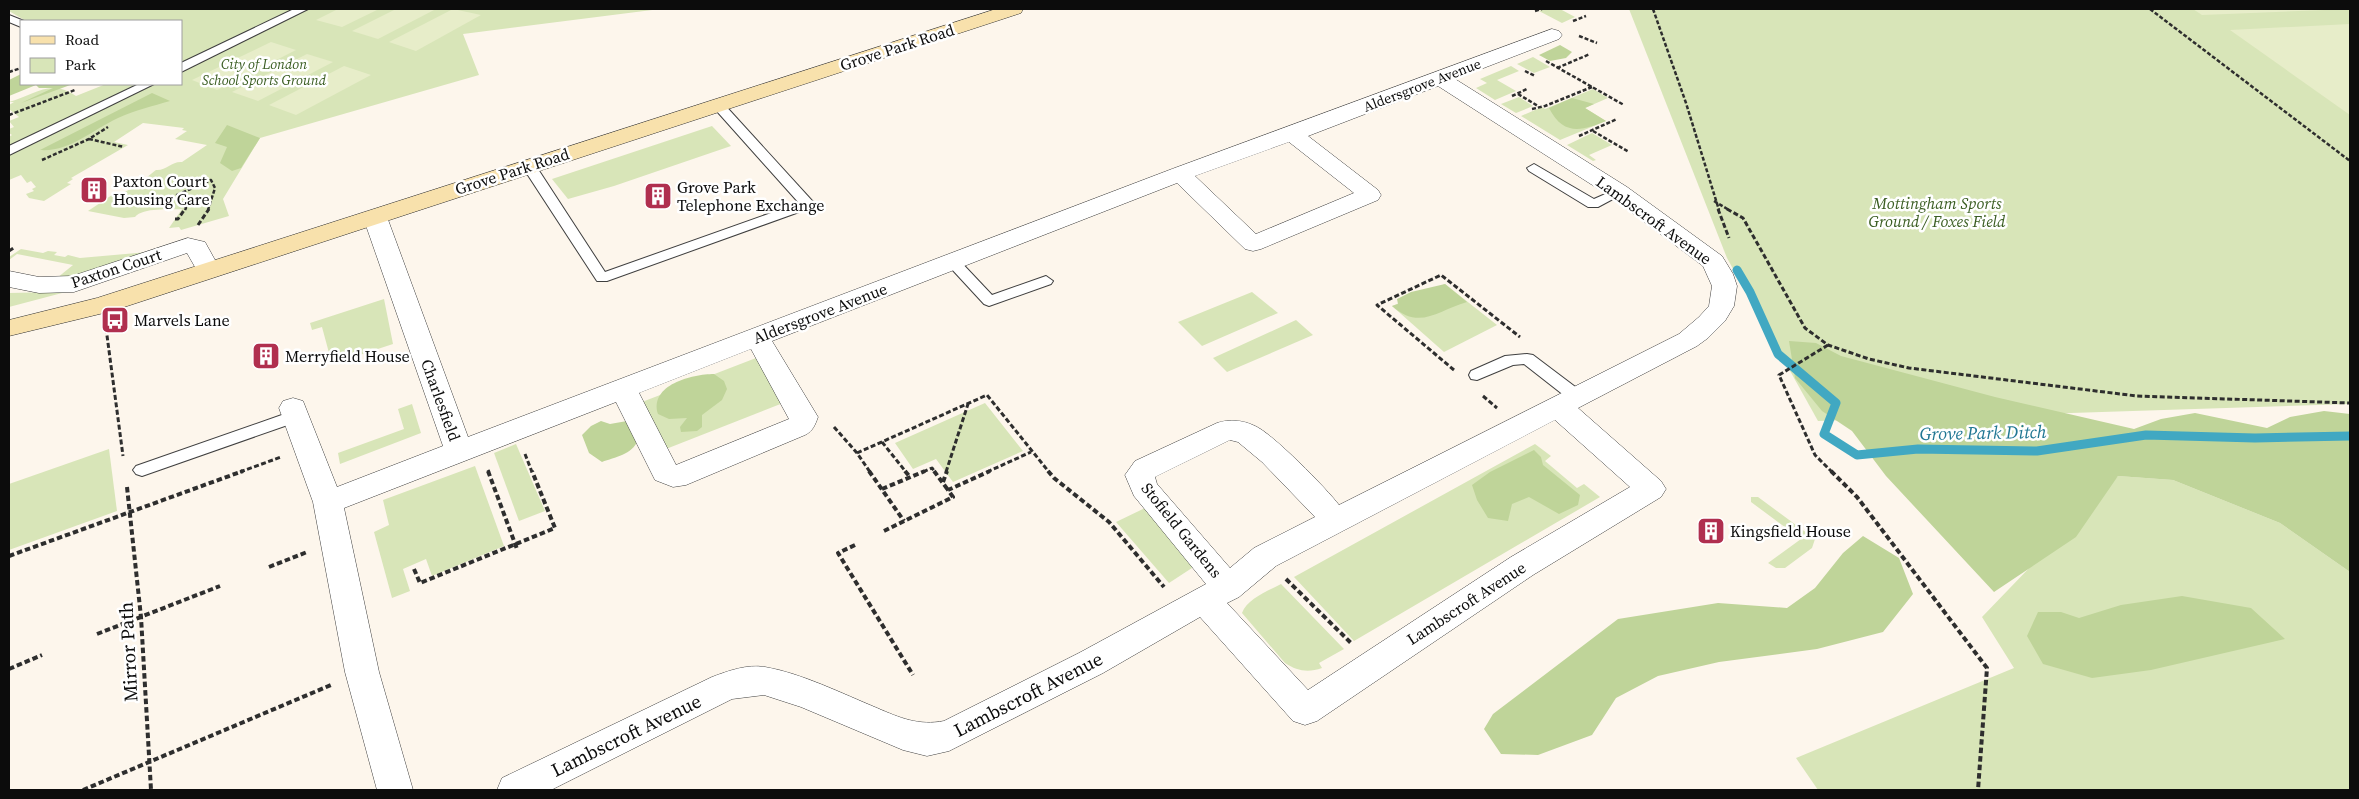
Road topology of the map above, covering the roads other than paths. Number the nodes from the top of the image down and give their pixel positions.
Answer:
1 (302, 9) edge
2 (1014, 9) edge
3 (1552, 35) dead end
4 (182, 68) edge
5 (1440, 78) junction
6 (146, 85) edge
7 (718, 105) junction
8 (1292, 134) junction
9 (9, 151) edge
10 (529, 166) junction
11 (1534, 168) dead end
12 (1180, 174) junction
13 (1619, 192) junction
14 (375, 217) junction
15 (954, 262) junction
16 (208, 269) junction
17 (9, 280) edge
18 (1046, 280) dead end
19 (9, 328) edge
20 (756, 337) junction
21 (1477, 375) dead end
22 (623, 389) junction
23 (1567, 401) junction
24 (295, 412) joint
25 (469, 448) junction
26 (142, 470) dead end
27 (328, 502) junction
28 (1335, 522) junction
29 (1206, 599) junction
30 (395, 790) edge
31 (515, 790) edge

1 - 4 lane
2 - 7 main road, Grove Park Road
3 - 5 street, Aldersgrove Avenue
5 - 8 street, Aldersgrove Avenue
5 - 13 street, Lambscroft Avenue
6 - 9 lane
7 - 10 main road, Grove Park Road
7 - 10 lane
8 - 12 street, Aldersgrove Avenue
8 - 12 street
10 - 14 main road, Grove Park Road
11 - 13 lane
12 - 15 street, Aldersgrove Avenue
13 - 23 street, Lambscroft Avenue
14 - 16 main road, Grove Park Road
14 - 25 street, Charlesfield
15 - 18 lane
15 - 20 street, Aldersgrove Avenue
16 - 17 street, Paxton Court
16 - 19 main road, Grove Park Road
20 - 22 street, Aldersgrove Avenue
20 - 22 street
21 - 23 lane
22 - 25 street, Aldersgrove Avenue
23 - 28 street, Lambscroft Avenue
23 - 29 street, Lambscroft Avenue
24 - 26 lane
24 - 27 street
25 - 27 street, Charlesfield
27 - 30 street
28 - 29 street, Lambscroft Avenue
28 - 29 street, Stofield Gardens
29 - 31 street, Lambscroft Avenue

